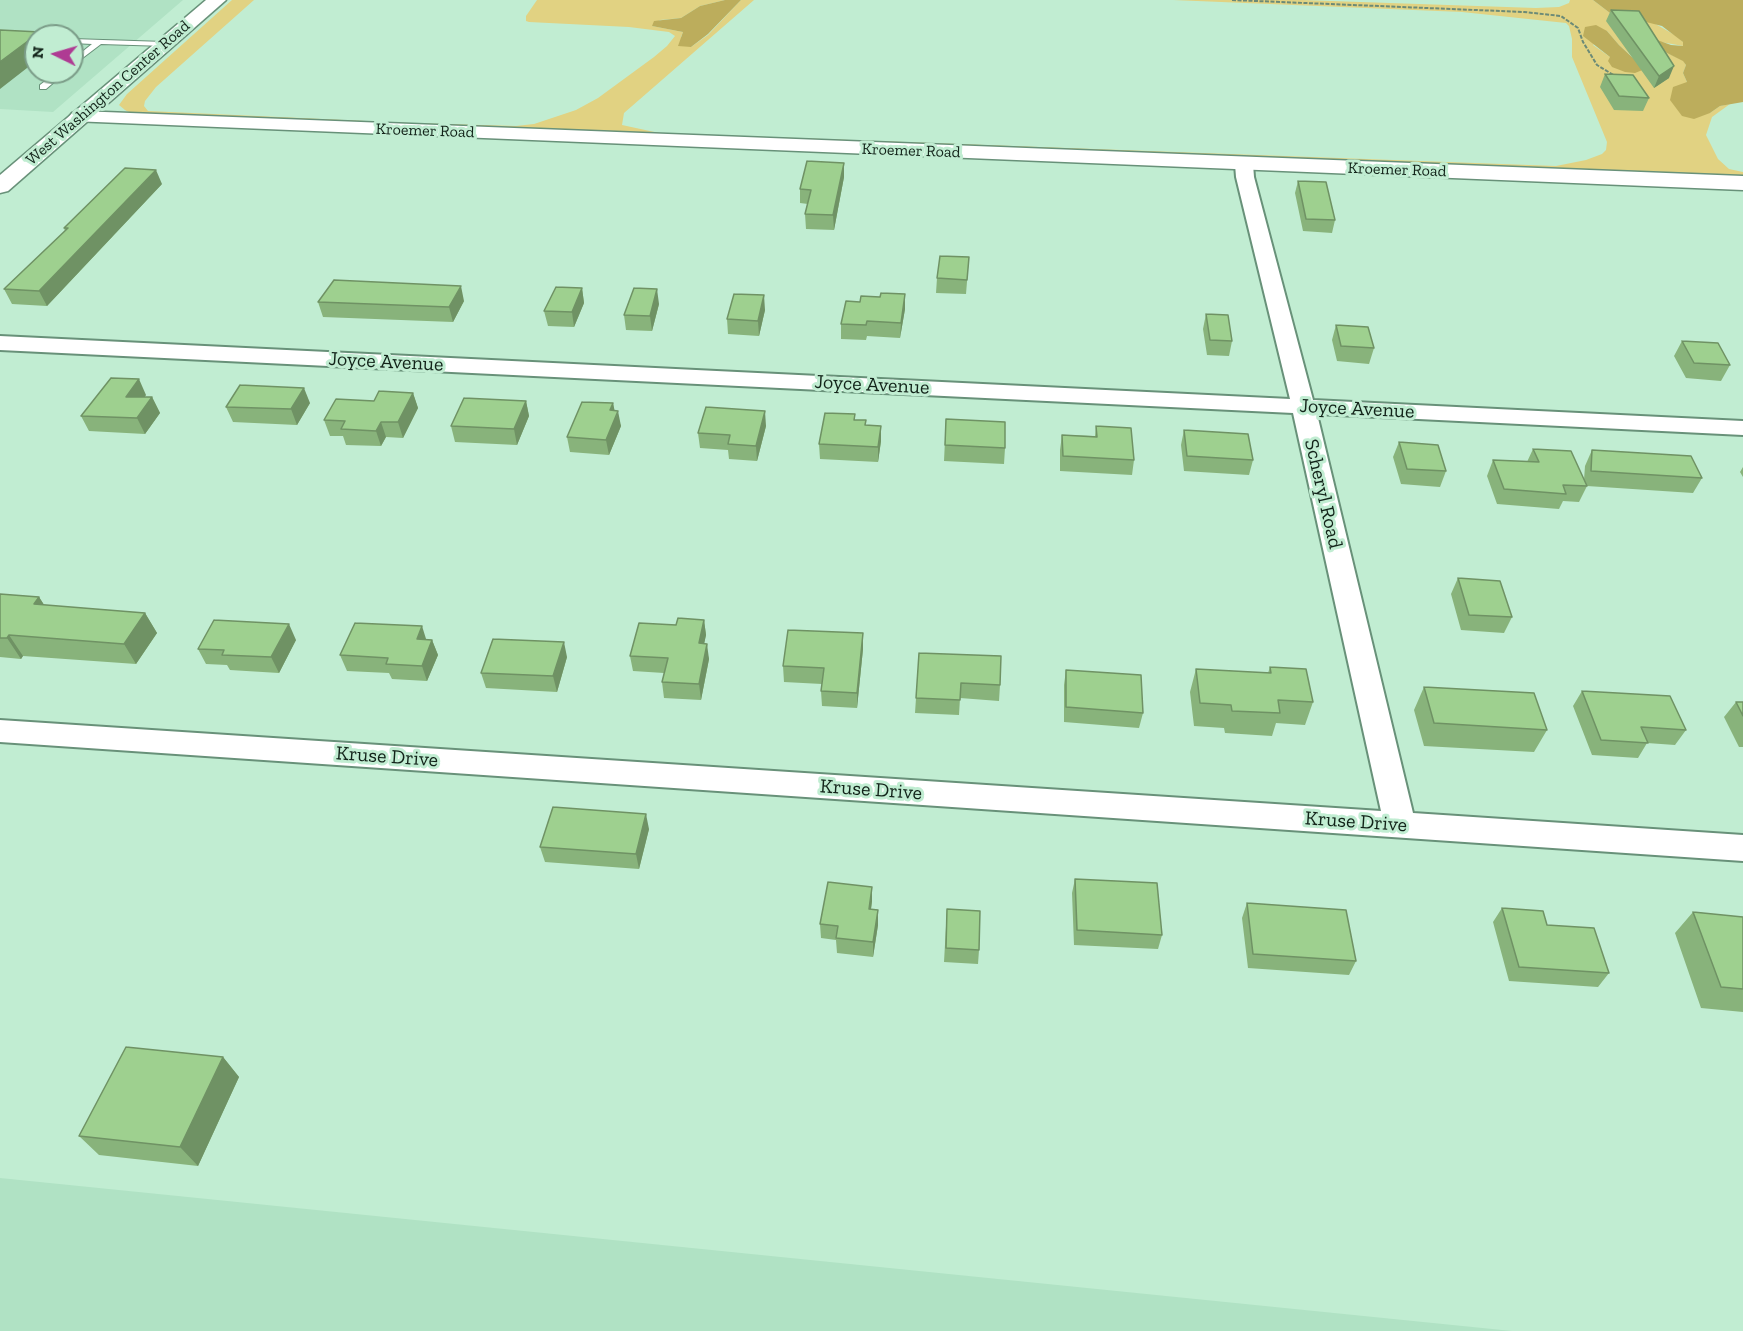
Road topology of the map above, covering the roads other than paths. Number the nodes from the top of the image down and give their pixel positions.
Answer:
1 (217, 0) edge
2 (84, 41) edge
3 (99, 42) junction
4 (165, 44) junction
5 (84, 54) edge
6 (48, 84) edge
7 (44, 87) dead end
8 (79, 117) junction
9 (1244, 164) junction
10 (1743, 183) edge
11 (0, 186) edge
12 (0, 343) edge
13 (1303, 406) junction
14 (1743, 428) edge
15 (0, 731) edge
16 (1400, 825) junction
17 (1743, 848) edge

1 - 4 street, West Washington Center Road
2 - 3 lane
3 - 4 lane
3 - 5 lane
4 - 8 street, West Washington Center Road
6 - 7 lane
8 - 9 street, Kroemer Road
8 - 11 street, West Washington Center Road
9 - 10 street, Kroemer Road
9 - 13 street, Scheryl Road
12 - 13 street, Joyce Avenue
13 - 14 street, Joyce Avenue
13 - 16 street, Scheryl Road
15 - 16 street, Kruse Drive
16 - 17 street, Kruse Drive

